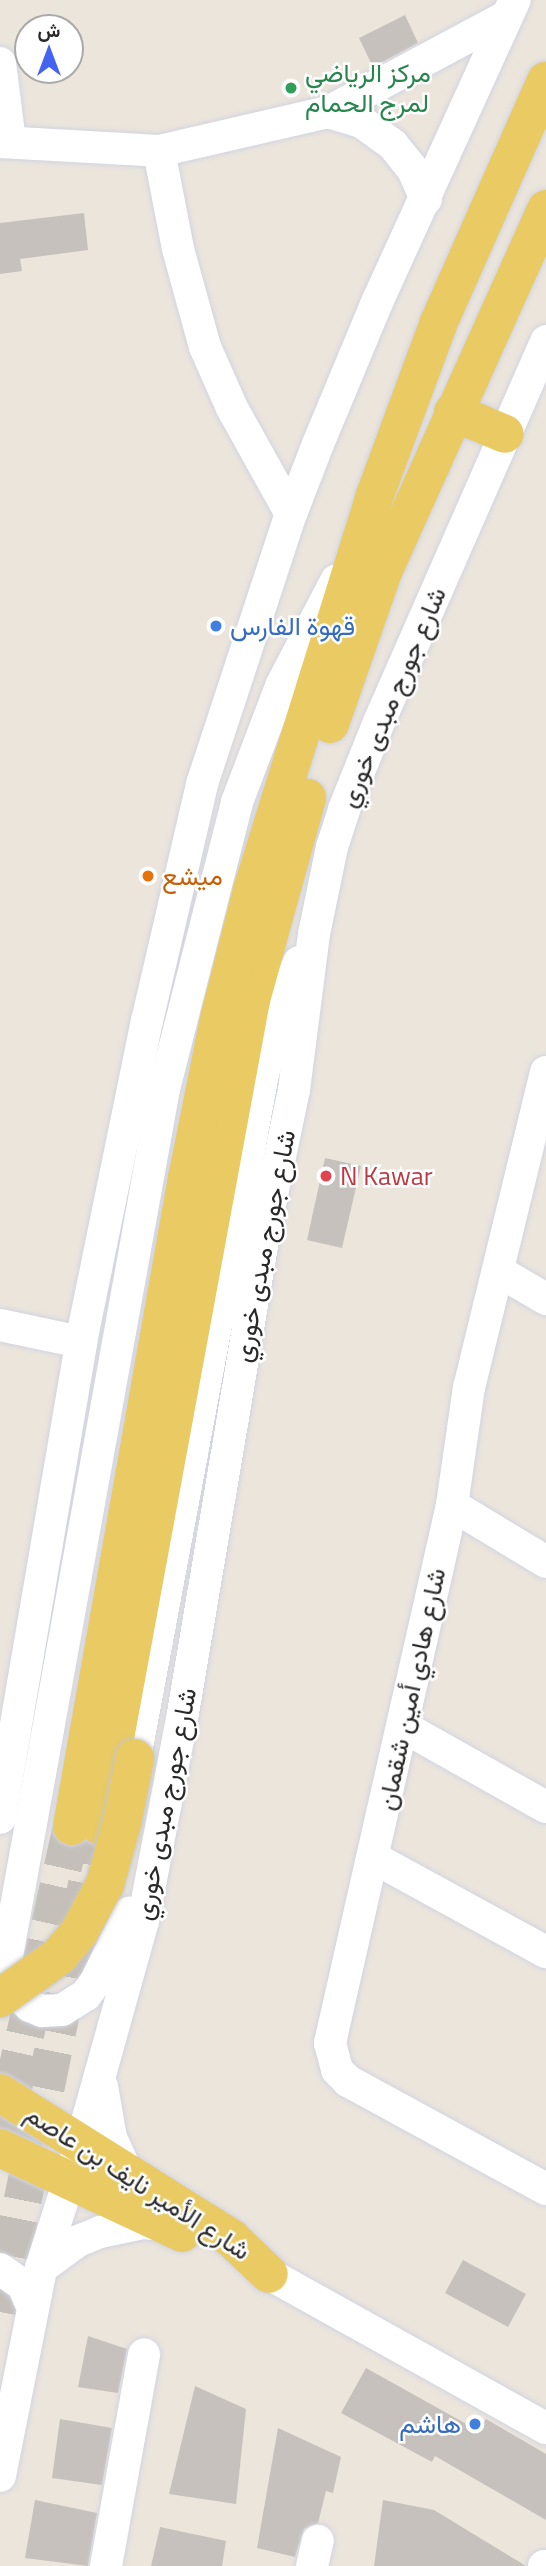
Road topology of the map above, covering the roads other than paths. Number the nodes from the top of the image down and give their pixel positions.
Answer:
1 (511, 8) edge
2 (0, 63) edge
3 (546, 81) edge
4 (328, 112) junction
5 (5, 141) edge
6 (159, 151) junction
7 (426, 199) junction
8 (546, 209) edge
9 (544, 349) edge
10 (453, 412) junction
11 (505, 434) junction
12 (291, 514) junction
13 (362, 531) junction
14 (314, 934) junction
15 (147, 1021) junction
16 (546, 1072) edge
17 (137, 1234) junction
18 (498, 1271) junction
19 (546, 1299) edge
20 (0, 1325) edge
21 (81, 1342) junction
22 (452, 1504) junction
23 (546, 1562) edge
24 (182, 1719) junction
25 (402, 1726) junction
26 (5, 1758) edge
27 (135, 1758) joint
28 (546, 1807) edge
29 (0, 1818) edge
30 (374, 1858) junction
31 (546, 1952) edge
32 (2, 1989) edge
33 (103, 2066) junction
34 (0, 2093) edge
35 (82, 2143) junction
36 (0, 2148) edge
37 (128, 2175) junction
38 (68, 2179) junction
39 (546, 2189) edge
40 (166, 2226) junction
41 (41, 2268) junction
42 (0, 2269) edge
43 (269, 2274) junction
44 (32, 2306) junction
45 (144, 2354) dead end
46 (546, 2428) edge
47 (0, 2476) edge
48 (106, 2566) edge

1 - 4 street
1 - 7 street
2 - 5 street
3 - 13 main road
4 - 6 street
4 - 7 street
5 - 6 street
6 - 12 street
7 - 12 street
8 - 10 main road
9 - 11 street, شارع جورج مبدى خوري
10 - 11 main road
10 - 13 main road
11 - 14 street, شارع جورج مبدى خوري
12 - 15 street
13 - 17 street
14 - 24 street, شارع جورج مبدى خوري
14 - 27 street
15 - 17 street
15 - 21 street
16 - 18 street, شارع هادي أمين شقمان
17 - 32 street
18 - 19 street
18 - 22 street, شارع هادي أمين شقمان
20 - 21 street
21 - 26 street
22 - 23 street
22 - 25 street, شارع هادي أمين شقمان
24 - 32 street
24 - 33 street, شارع جورج مبدى خوري
25 - 28 street
25 - 30 street, شارع هادي أمين شقمان
26 - 29 street
27 - 32 main road, bridge
30 - 31 street
30 - 39 street, شارع هادي أمين شقمان
33 - 35 street, شارع جورج مبدى خوري
33 - 37 street
34 - 35 main road, شارع الأمير نايف بن عاصم
35 - 37 main road, شارع الأمير نايف بن عاصم
35 - 38 street, شارع جورج مبدى خوري
36 - 38 main road, شارع الأمير نايف بن عاصم
37 - 43 main road, شارع الأمير نايف بن عاصم
38 - 40 main road, شارع الأمير نايف بن عاصم
38 - 41 street, شارع جورج مبدى خوري
40 - 41 street
40 - 43 main road, شارع الأمير نايف بن عاصم
41 - 44 street, شارع جورج مبدى خوري
42 - 44 street
43 - 46 street
44 - 47 street, شارع جورج مبدى خوري
45 - 48 street

